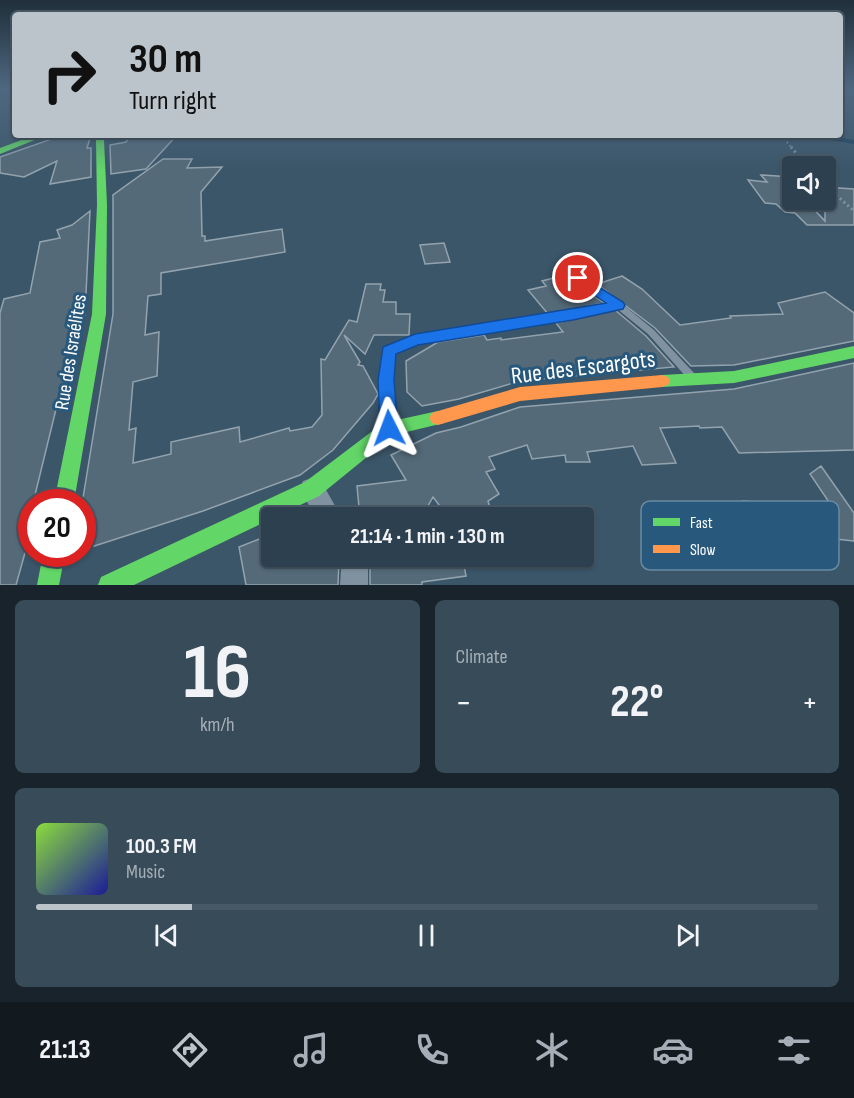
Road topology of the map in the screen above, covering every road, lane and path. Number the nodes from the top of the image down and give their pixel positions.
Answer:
1 (35, 138) edge
2 (101, 138) edge
3 (784, 138) edge
4 (0, 151) edge
5 (799, 156) edge
6 (836, 195) edge
7 (854, 211) edge
8 (578, 278) dead end
9 (618, 305) junction
10 (854, 352) edge
11 (693, 379) junction
12 (389, 428) junction
13 (66, 489) edge
14 (312, 489) junction
15 (323, 507) edge
16 (51, 567) edge
17 (355, 567) edge
18 (48, 585) edge
19 (109, 585) edge
20 (354, 585) edge

1 - 4 street
2 - 13 street, Rue des Israélites
3 - 5 path
6 - 7 path
8 - 9 lane
9 - 11 lane
9 - 12 lane
10 - 11 street, Rue des Escargots
11 - 12 street, Rue des Escargots
12 - 14 street, Rue des Escargots
14 - 15 street
14 - 19 street, Rue des Escargots
16 - 18 street
17 - 20 street

